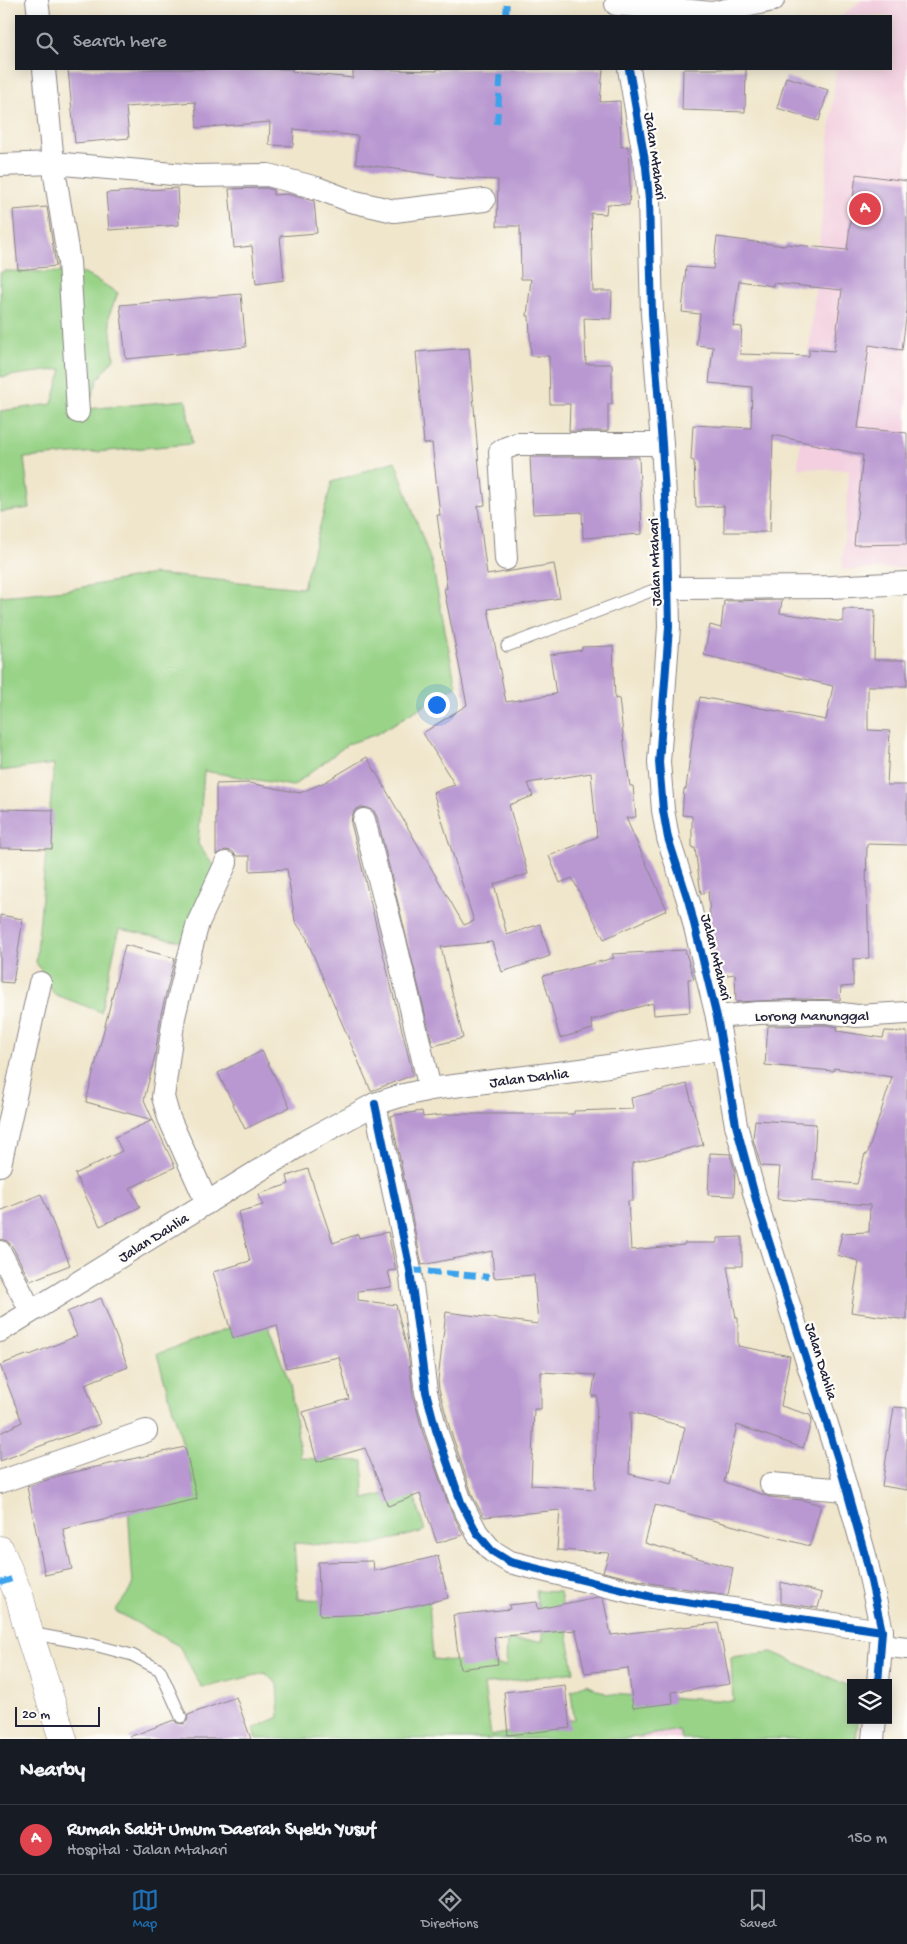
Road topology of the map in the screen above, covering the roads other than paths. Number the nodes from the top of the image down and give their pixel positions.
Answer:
1 (37, 0) edge
2 (773, 0) edge
3 (617, 7) edge
4 (39, 15) edge
5 (44, 70) edge
6 (629, 70) edge
7 (53, 163) junction
8 (0, 165) edge
9 (484, 200) dead end
10 (78, 412) dead end
11 (662, 444) junction
12 (506, 559) dead end
13 (907, 583) edge
14 (669, 588) junction
15 (507, 646) dead end
16 (364, 820) dead end
17 (226, 863) dead end
18 (40, 983) dead end
19 (907, 1013) edge
20 (717, 1017) junction
21 (724, 1049) junction
22 (430, 1089) junction
23 (375, 1104) junction
24 (0, 1165) edge
25 (207, 1203) junction
26 (0, 1252) edge
27 (31, 1311) junction
28 (0, 1331) edge
29 (146, 1431) dead end
30 (0, 1482) edge
31 (771, 1484) dead end
32 (846, 1490) junction
33 (0, 1550) edge
34 (29, 1633) junction
35 (881, 1638) junction
36 (907, 1648) edge
37 (878, 1679) edge
38 (181, 1717) dead end
39 (875, 1724) edge
40 (63, 1739) edge
41 (873, 1739) edge

1 - 4 street
2 - 3 street
5 - 7 street
6 - 11 street, Jalan Mtahari
7 - 8 street
7 - 9 street
7 - 10 street
11 - 12 street
11 - 14 street, Jalan Mtahari
13 - 14 street
14 - 15 lane
14 - 20 street, Jalan Mtahari
16 - 22 street
17 - 25 street
18 - 24 street
19 - 20 street, Lorong Manunggal
20 - 21 street, Jalan Mtahari
21 - 22 street, Jalan Dahlia
21 - 32 street, Jalan Dahlia
22 - 23 street, Jalan Dahlia
23 - 25 street, Jalan Dahlia
23 - 35 street
25 - 27 street, Jalan Dahlia
26 - 27 street
27 - 28 street, Jalan Dahlia
29 - 30 street
31 - 32 street
32 - 35 street, Jalan Dahlia
33 - 34 main road
34 - 38 lane
34 - 40 main road
35 - 36 street
35 - 37 street, Jalan Dahlia
39 - 41 street

